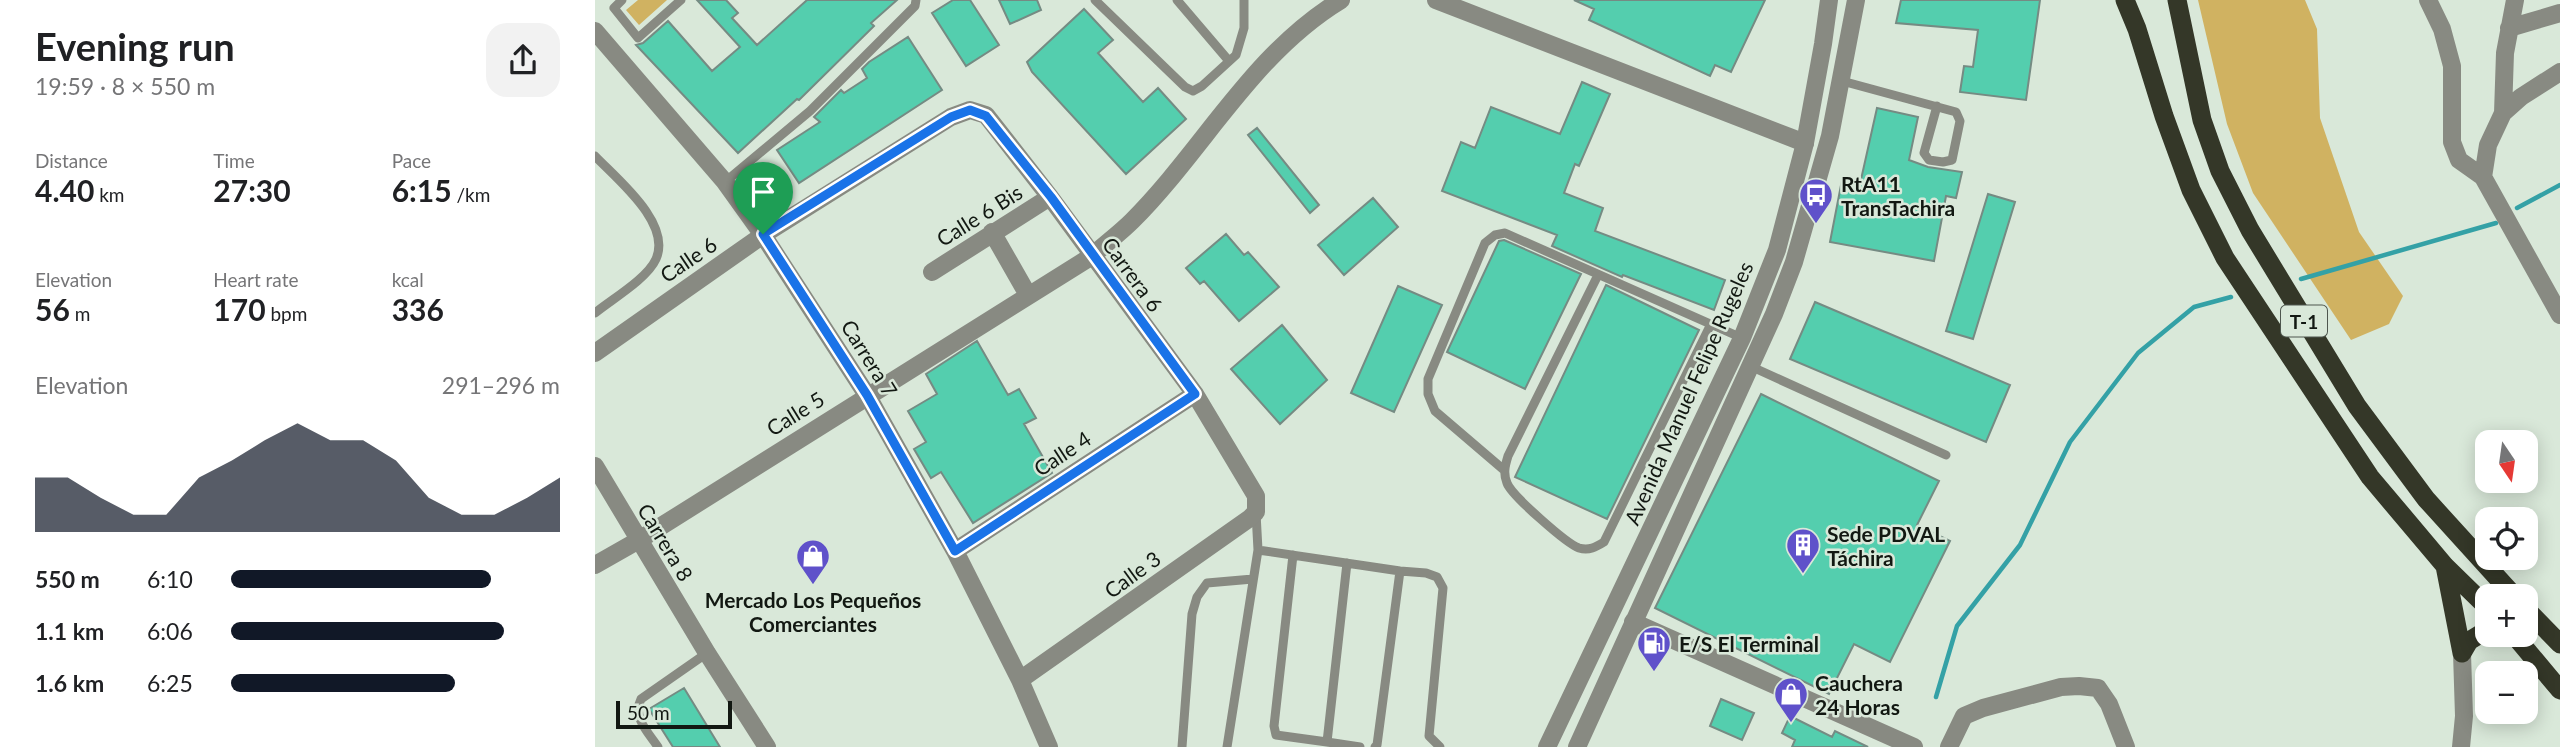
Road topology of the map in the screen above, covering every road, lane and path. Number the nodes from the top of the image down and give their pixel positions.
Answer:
1 (622, 0) edge
2 (681, 0) edge
3 (916, 0) edge
4 (1095, 0) edge
5 (1177, 0) edge
6 (1244, 0) edge
7 (1341, 0) edge
8 (1436, 0) edge
9 (1829, 0) edge
10 (1856, 0) edge
11 (2125, 0) edge
12 (2177, 0) edge
13 (2428, 0) edge
14 (2515, 0) edge
15 (2560, 13) edge
16 (2509, 28) junction
17 (595, 31) edge
18 (1229, 61) junction
19 (2560, 72) edge
20 (1842, 81) junction
21 (1937, 106) junction
22 (2503, 113) junction
23 (951, 117) joint
24 (1805, 143) junction
25 (595, 156) edge
26 (2483, 177) junction
27 (725, 182) junction
28 (1051, 197) junction
29 (992, 232) junction
30 (763, 234) junction
31 (1092, 256) junction
32 (932, 272) dead end
33 (1598, 275) junction
34 (1028, 295) junction
35 (595, 313) edge
36 (2560, 315) edge
37 (1711, 324) junction
38 (1742, 338) junction
39 (595, 354) edge
40 (1750, 366) junction
41 (1195, 394) junction
42 (867, 395) junction
43 (1946, 455) dead end
44 (595, 466) edge
45 (1504, 470) junction
46 (1256, 504) junction
47 (639, 540) junction
48 (1258, 550) junction
49 (955, 551) junction
50 (1293, 555) junction
51 (1347, 563) junction
52 (595, 565) edge
53 (2445, 566) junction
54 (1400, 571) junction
55 (1253, 579) junction
56 (2503, 584) edge
57 (2475, 595) edge
58 (2538, 621) edge
59 (1633, 622) junction
60 (2475, 637) edge
61 (2560, 644) edge
62 (2524, 647) edge
63 (707, 653) junction
64 (2462, 653) junction
65 (1020, 680) junction
66 (2560, 690) edge
67 (1327, 742) junction
68 (659, 747) edge
69 (767, 747) edge
70 (1049, 747) edge
71 (1182, 747) edge
72 (1227, 747) edge
73 (1360, 747) edge
74 (1375, 747) edge
75 (1440, 747) edge
76 (1547, 747) edge
77 (1577, 747) edge
78 (1914, 747) edge
79 (1949, 747) edge
80 (2126, 747) edge
81 (2461, 747) edge

1 - 2 lane
3 - 27 lane
4 - 18 lane
5 - 18 lane
6 - 18 lane
7 - 31 street, Calle 5
8 - 24 street
9 - 24 street, Avenida Manuel Felipe Rugeles
10 - 20 street
11 - 53 highway, T-1
12 - 56 highway, T-1
13 - 26 street
14 - 16 street
15 - 16 street
16 - 22 street
17 - 27 street, Carrera 7
19 - 22 street
20 - 21 lane
20 - 40 street
21 - 21 lane
22 - 26 street
23 - 28 street, Carrera 6
23 - 30 street, Calle 6
24 - 38 street, Avenida Manuel Felipe Rugeles
25 - 35 lane
26 - 36 street
27 - 30 street, Carrera 7
28 - 29 street, Calle 6 Bis
28 - 31 street, Carrera 6
29 - 32 street, Calle 6 Bis
29 - 34 street
30 - 39 street, Calle 6
30 - 42 street, Carrera 7
31 - 34 street, Calle 5
31 - 41 street, Carrera 6
33 - 37 lane
33 - 45 lane
33 - 45 lane
34 - 42 street, Calle 5
37 - 38 lane
37 - 45 lane
38 - 76 street, Avenida Manuel Felipe Rugeles
40 - 43 lane
40 - 59 street
41 - 46 street, Carrera 6
41 - 49 street, Calle 4
42 - 47 street, Calle 5
42 - 49 street, Carrera 7
44 - 47 street, Carrera 8
46 - 48 lane
46 - 65 street, Calle 3
47 - 52 street, Calle 5
47 - 63 street, Carrera 8
48 - 50 lane
48 - 55 lane
49 - 65 street, Carrera 7
50 - 51 lane
50 - 67 lane
51 - 54 lane
51 - 67 lane
53 - 57 highway, T-1
53 - 64 highway
54 - 74 lane
54 - 75 lane
55 - 71 lane
55 - 72 lane
58 - 61 highway
59 - 77 street
59 - 78 street
60 - 64 highway
62 - 66 highway
63 - 68 lane
63 - 69 street, Carrera 8
64 - 81 street
65 - 70 street, Carrera 7
67 - 73 lane
79 - 80 street

